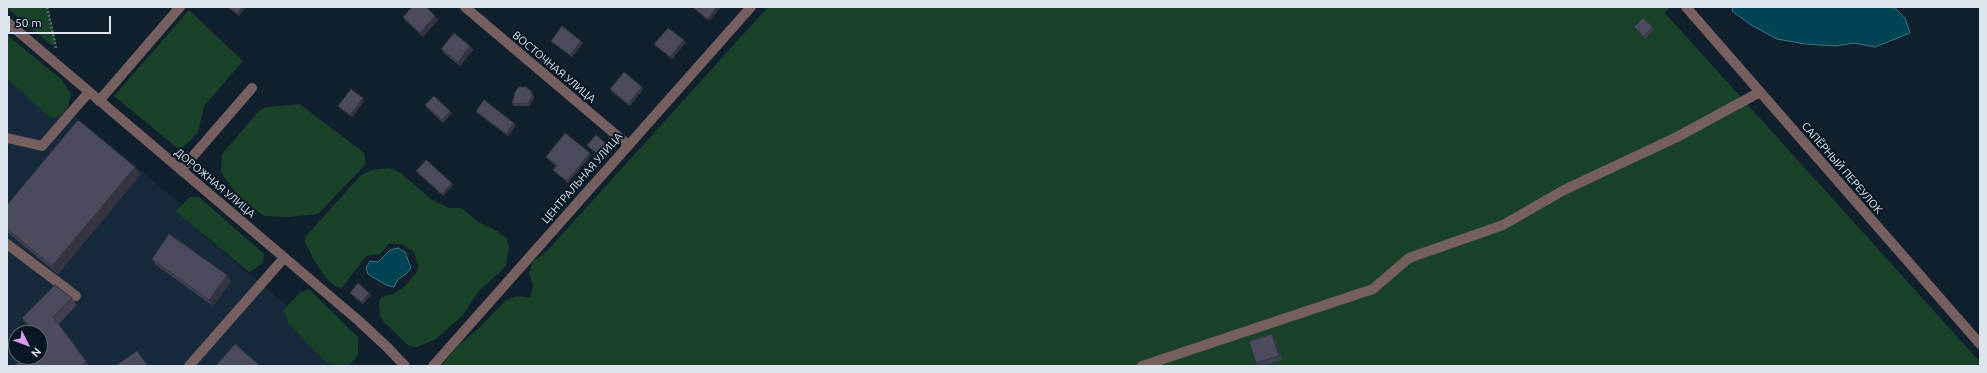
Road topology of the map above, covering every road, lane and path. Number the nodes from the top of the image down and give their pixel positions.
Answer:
1 (47, 7) edge
2 (180, 7) edge
3 (465, 7) edge
4 (751, 7) edge
5 (1686, 7) edge
6 (7, 22) edge
7 (60, 68) junction
8 (252, 88) dead end
9 (90, 92) junction
10 (1760, 92) junction
11 (99, 101) junction
12 (7, 138) edge
13 (628, 145) junction
14 (181, 170) junction
15 (7, 244) edge
16 (284, 258) junction
17 (76, 296) dead end
18 (1980, 344) edge
19 (189, 366) edge
20 (405, 366) edge
21 (433, 366) edge
22 (1142, 366) edge

1 - 7 path
2 - 11 street
3 - 13 street, ВОСТОЧНАЯ УЛИЦА
4 - 13 street, ЦЕНТРАЛЬНАЯ УЛИЦА
5 - 10 street, САПЁРНЫЙ ПЕРЕУЛОК
6 - 7 street, ДОРОЖНАЯ УЛИЦА
7 - 9 street, ДОРОЖНАЯ УЛИЦА
8 - 14 street
9 - 11 street, ДОРОЖНАЯ УЛИЦА
9 - 12 street
10 - 18 street, САПЁРНЫЙ ПЕРЕУЛОК
10 - 22 street
11 - 14 street, ДОРОЖНАЯ УЛИЦА
13 - 21 street, ЦЕНТРАЛЬНАЯ УЛИЦА
14 - 16 street, ДОРОЖНАЯ УЛИЦА
15 - 17 street
16 - 19 street
16 - 20 street, ДОРОЖНАЯ УЛИЦА

